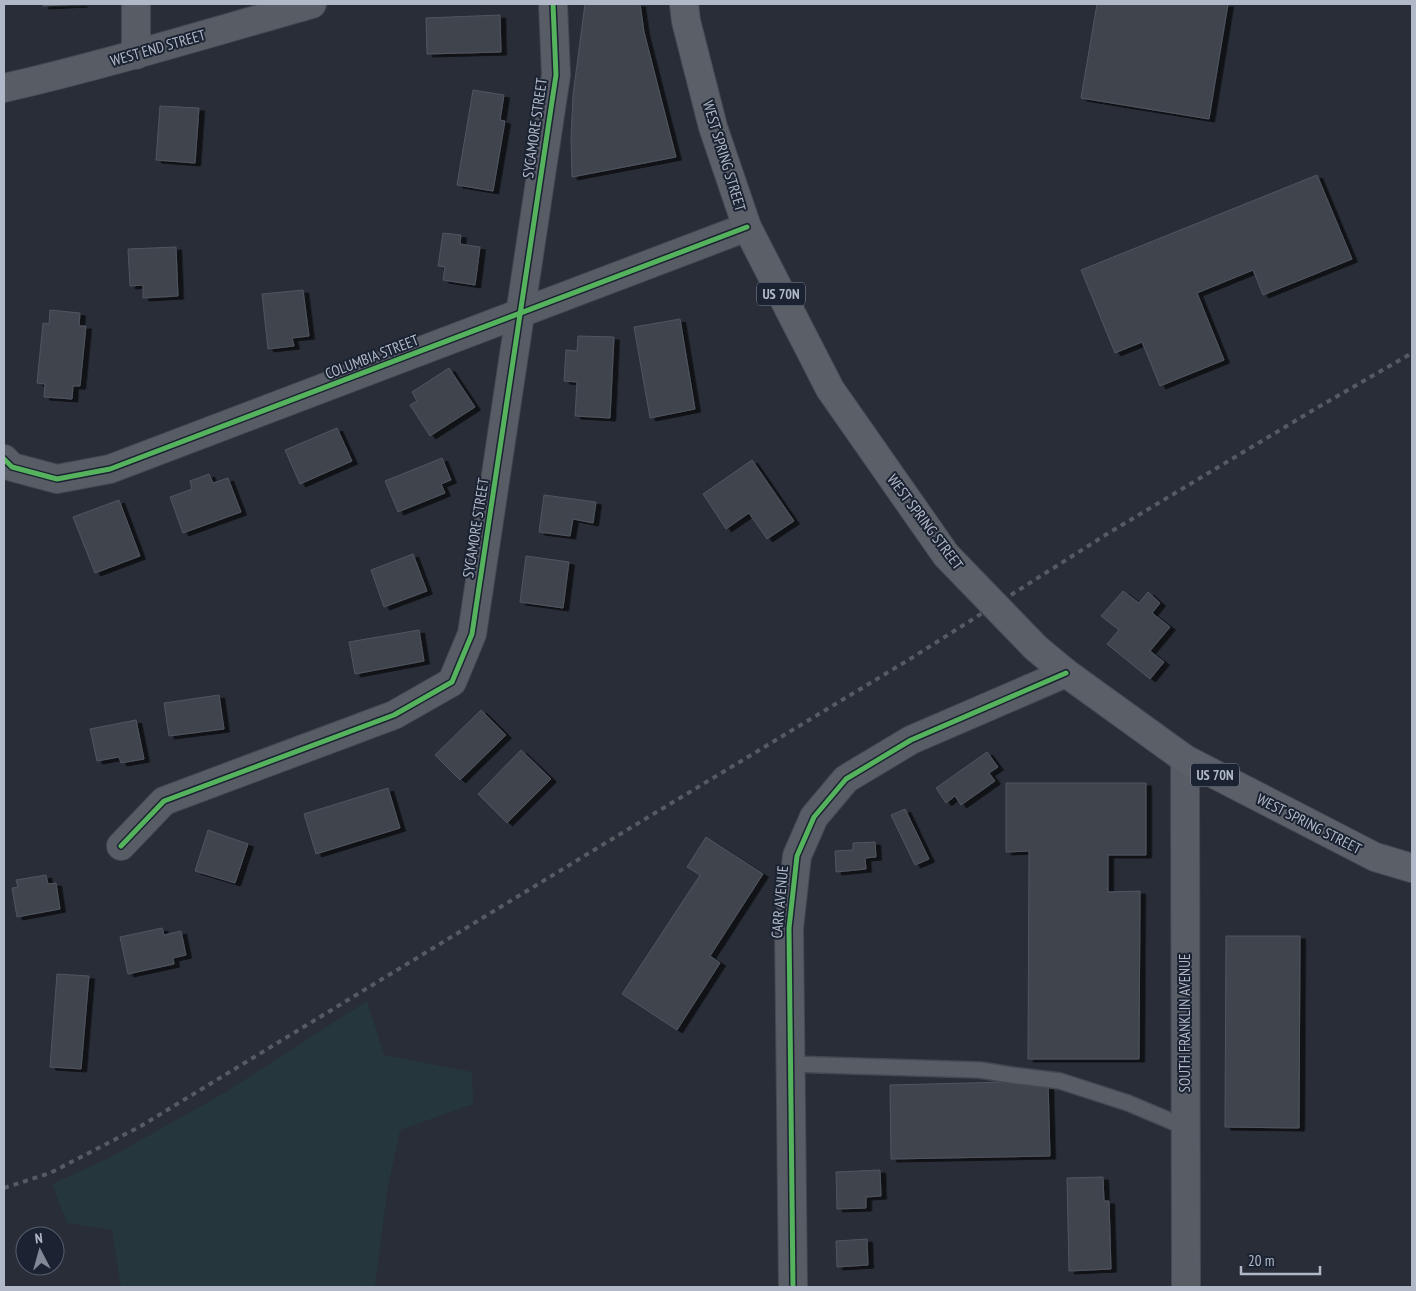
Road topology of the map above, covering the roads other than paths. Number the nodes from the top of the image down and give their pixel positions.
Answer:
1 (136, 4) edge
2 (312, 4) edge
3 (553, 4) edge
4 (684, 4) edge
5 (136, 55) junction
6 (4, 88) edge
7 (747, 227) junction
8 (520, 314) junction
9 (4, 459) edge
10 (1066, 673) junction
11 (1185, 759) junction
12 (121, 846) dead end
13 (1412, 868) edge
14 (790, 1064) junction
15 (1185, 1127) junction
16 (793, 1287) edge
17 (1186, 1287) edge

1 - 5 street
2 - 5 street, WEST END STREET
3 - 8 street, SYCAMORE STREET
4 - 7 main road, WEST SPRING STREET / US 70N
5 - 6 street, WEST END STREET
7 - 8 street, COLUMBIA STREET
7 - 10 main road, WEST SPRING STREET / US 70N, bridge
8 - 9 street, COLUMBIA STREET
8 - 12 street, SYCAMORE STREET
10 - 11 main road, WEST SPRING STREET / US 70N
10 - 14 street, CARR AVENUE
11 - 13 main road, WEST SPRING STREET / US 70N
11 - 15 street, SOUTH FRANKLIN AVENUE
14 - 15 lane
14 - 16 street, CARR AVENUE
15 - 17 street, SOUTH FRANKLIN AVENUE

